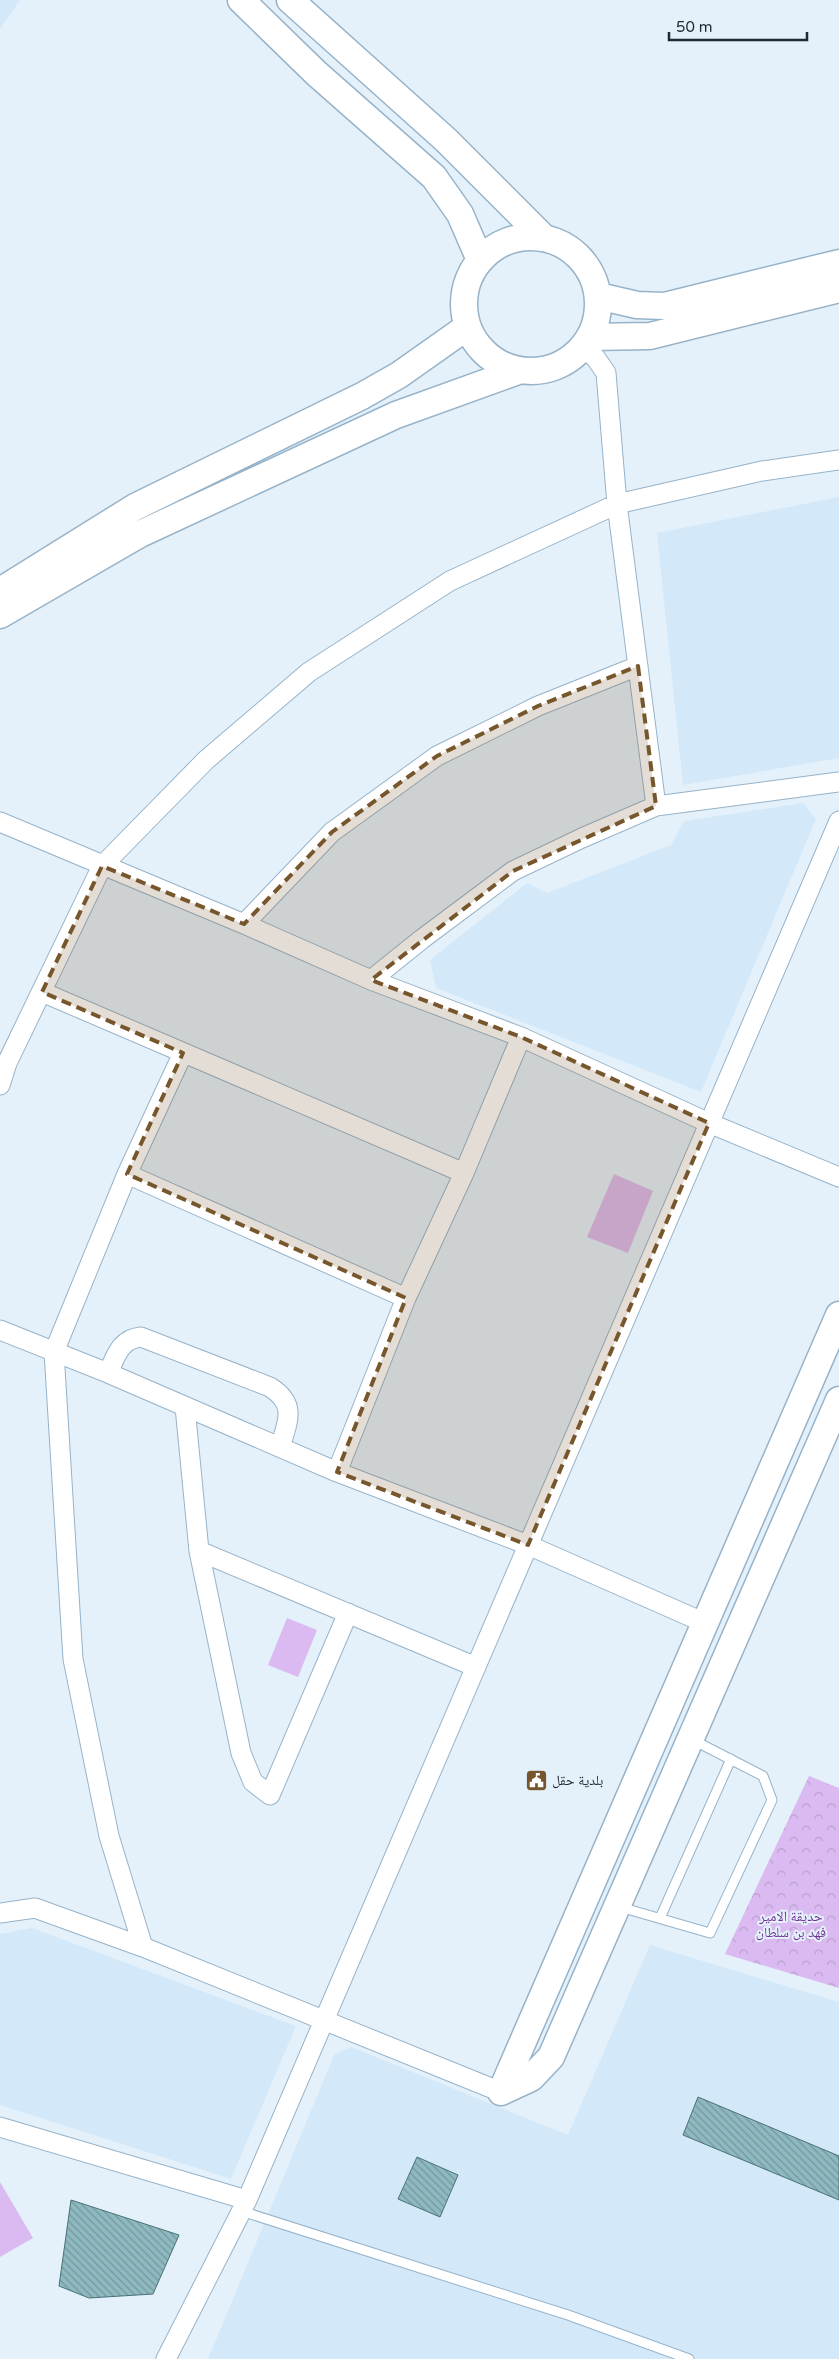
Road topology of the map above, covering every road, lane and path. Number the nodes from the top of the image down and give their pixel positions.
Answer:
1 (241, 0) edge
2 (290, 0) edge
3 (544, 238) junction
4 (480, 260) junction
5 (839, 263) edge
6 (839, 289) edge
7 (598, 296) junction
8 (467, 327) junction
9 (586, 343) junction
10 (518, 371) junction
11 (839, 460) edge
12 (617, 504) junction
13 (0, 591) edge
14 (0, 615) edge
15 (638, 666) junction
16 (839, 782) edge
17 (656, 806) junction
18 (839, 821) edge
19 (0, 822) edge
20 (102, 866) junction
21 (244, 924) junction
22 (371, 980) junction
23 (42, 992) junction
24 (521, 1037) junction
25 (183, 1052) junction
26 (0, 1085) edge
27 (709, 1123) junction
28 (464, 1173) junction
29 (127, 1174) junction
30 (839, 1177) edge
31 (406, 1298) junction
32 (839, 1315) edge
33 (0, 1330) edge
34 (54, 1352) junction
35 (108, 1373) junction
36 (839, 1400) edge
37 (185, 1407) junction
38 (280, 1447) junction
39 (337, 1472) junction
40 (528, 1545) junction
41 (199, 1551) junction
42 (348, 1613) junction
43 (705, 1623) junction
44 (476, 1667) junction
45 (691, 1739) junction
46 (732, 1759) junction
47 (599, 1868) junction
48 (629, 1880) junction
49 (618, 1906) junction
50 (0, 1913) edge
51 (660, 1918) junction
52 (143, 1948) junction
53 (324, 2022) junction
54 (518, 2054) junction
55 (542, 2066) junction
56 (501, 2092) junction
57 (0, 2127) edge
58 (244, 2205) junction
59 (166, 2359) edge
60 (689, 2359) edge

1 - 4 street
2 - 3 street
3 - 4 street
3 - 7 street
4 - 8 street
5 - 7 street
6 - 9 street
7 - 9 street
8 - 10 street
8 - 13 street
9 - 10 street
9 - 12 street
10 - 14 street
11 - 12 street
12 - 15 street
12 - 20 street
15 - 17 street
15 - 21 street
16 - 17 street
17 - 22 street
18 - 27 street
19 - 20 street
20 - 21 street
20 - 23 street
21 - 22 street
22 - 24 street
23 - 25 street
23 - 26 street
24 - 27 street
24 - 28 street
25 - 28 street
25 - 29 street
27 - 30 street
27 - 40 street
28 - 31 street
29 - 31 street
29 - 34 street
31 - 39 street
32 - 43 street
33 - 34 street
34 - 35 street
34 - 52 street
35 - 37 street
35 - 38 street
36 - 45 street
37 - 38 street
37 - 41 street
38 - 39 street
39 - 40 street
40 - 43 street
40 - 44 street
41 - 42 street
41 - 42 street
42 - 44 street
43 - 47 street
44 - 53 street
45 - 46 lane
45 - 48 street
46 - 51 lane
46 - 51 lane
47 - 48 street
47 - 54 street
48 - 49 street
49 - 51 lane
49 - 55 street
50 - 52 street
52 - 53 street
53 - 56 street
53 - 58 street
54 - 55 street
54 - 56 street
55 - 56 street
57 - 58 street
58 - 59 street
58 - 60 lane

